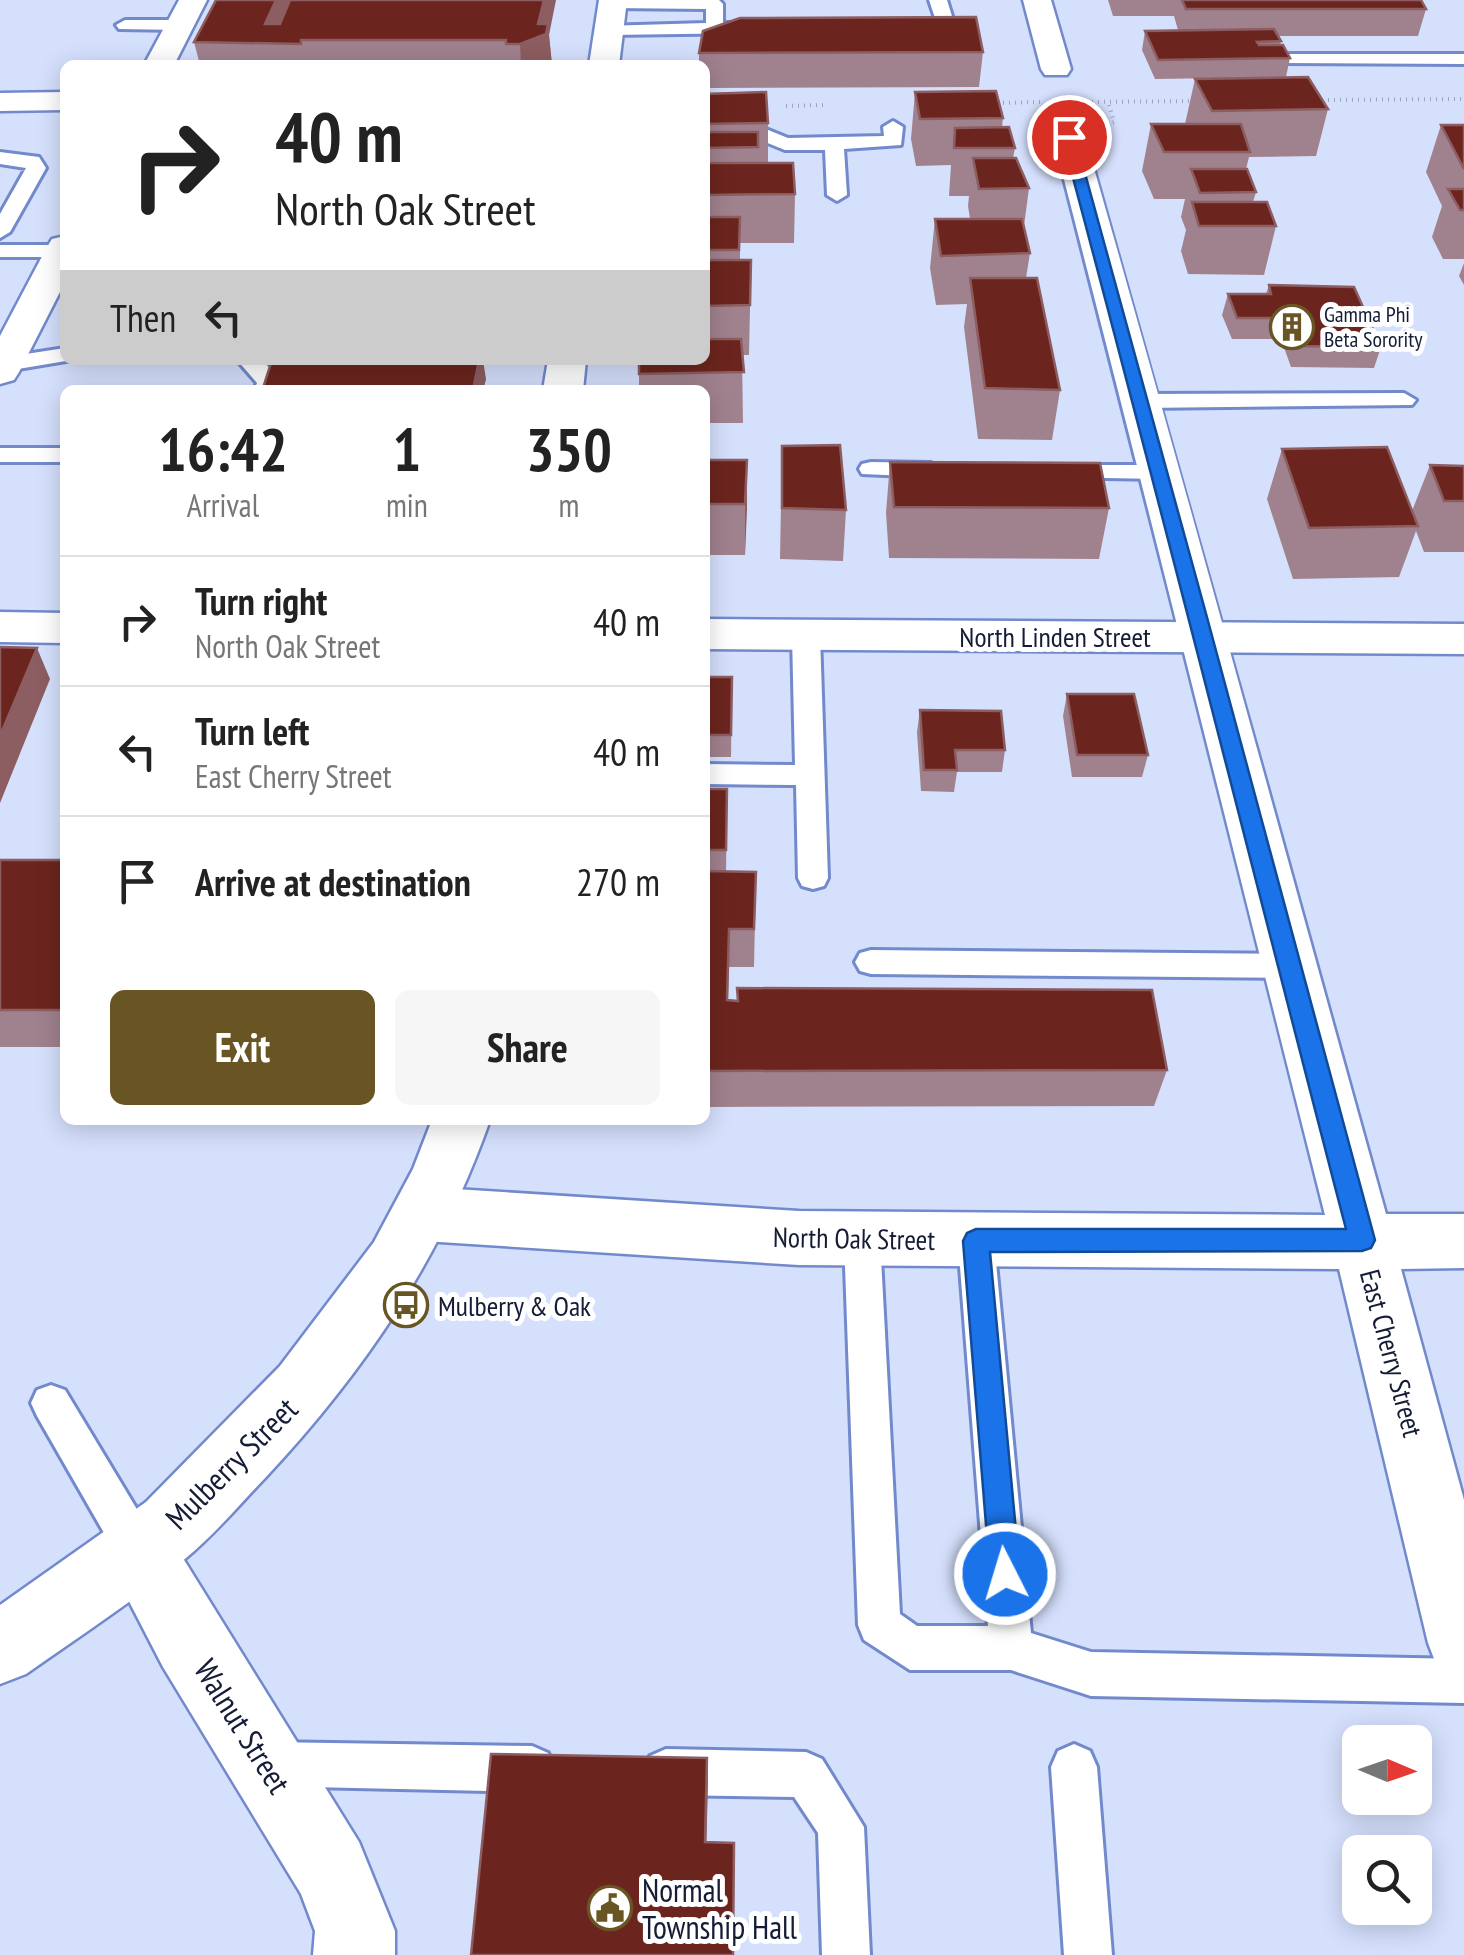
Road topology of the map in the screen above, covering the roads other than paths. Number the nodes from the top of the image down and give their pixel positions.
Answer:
1 (938, 0) edge
2 (1037, 0) edge
3 (611, 11) edge
4 (187, 12) edge
5 (125, 26) dead end
6 (888, 27) edge
7 (715, 28) junction
8 (773, 28) edge
9 (1288, 59) edge
10 (163, 60) edge
11 (605, 60) edge
12 (1464, 60) edge
13 (1056, 69) dead end
14 (60, 101) edge
15 (0, 102) edge
16 (893, 127) dead end
17 (60, 130) edge
18 (0, 132) edge
19 (710, 134) edge
20 (1069, 137) dead end
21 (834, 144) junction
22 (0, 158) edge
23 (837, 195) dead end
24 (0, 232) edge
25 (60, 249) edge
26 (0, 251) edge
27 (60, 255) edge
28 (13, 321) edge
29 (60, 356) edge
30 (255, 365) edge
31 (1, 367) edge
32 (268, 385) edge
33 (1404, 400) dead end
34 (1141, 401) junction
35 (0, 454) edge
36 (60, 454) edge
37 (871, 469) dead end
38 (950, 470) edge
39 (1028, 471) edge
40 (1160, 472) junction
41 (0, 627) edge
42 (60, 628) edge
43 (710, 634) edge
44 (806, 634) junction
45 (1206, 637) junction
46 (1464, 639) edge
47 (710, 774) edge
48 (809, 776) junction
49 (813, 878) dead end
50 (872, 962) dead end
51 (1289, 966) junction
52 (459, 1125) edge
53 (419, 1223) junction
54 (862, 1239) junction
55 (1362, 1240) junction
56 (1464, 1240) edge
57 (976, 1241) junction
58 (52, 1402) dead end
59 (138, 1551) junction
60 (1464, 1643) edge
61 (0, 1648) edge
62 (1012, 1648) junction
63 (1464, 1681) edge
64 (266, 1764) junction
65 (1074, 1767) dead end
66 (569, 1770) edge
67 (628, 1772) edge
68 (348, 1929) edge
69 (846, 1955) edge
70 (1088, 1955) edge

1 - 6 lane
2 - 13 street
3 - 7 lane
3 - 7 lane
3 - 11 street
4 - 5 lane
4 - 10 street
7 - 8 lane
9 - 12 lane
14 - 15 street
16 - 21 lane
17 - 18 street
19 - 21 lane
20 - 34 street, East Cherry Street
21 - 23 lane
22 - 24 lane
25 - 26 lane
27 - 28 street
28 - 31 street
29 - 31 lane
30 - 32 lane
33 - 34 lane
34 - 40 street, East Cherry Street
35 - 36 lane
37 - 38 lane
39 - 40 lane
40 - 45 street, East Cherry Street
41 - 42 street
43 - 44 street, North Linden Street
44 - 45 street, North Linden Street
44 - 48 lane
45 - 46 street, North Linden Street
45 - 51 street, East Cherry Street
47 - 48 lane
48 - 49 lane
50 - 51 lane
51 - 55 street, East Cherry Street
52 - 53 street, Mulberry Street
53 - 54 street, North Oak Street
53 - 59 street, Mulberry Street
54 - 57 street, North Oak Street
54 - 62 lane
55 - 56 street, North Oak Street
55 - 57 street, North Oak Street
55 - 60 street, East Cherry Street
57 - 62 lane
58 - 59 lane
59 - 61 street, Mulberry Street
59 - 64 street, Walnut Street
62 - 63 lane
64 - 66 lane
64 - 68 street, Walnut Street
65 - 70 lane
67 - 69 lane

